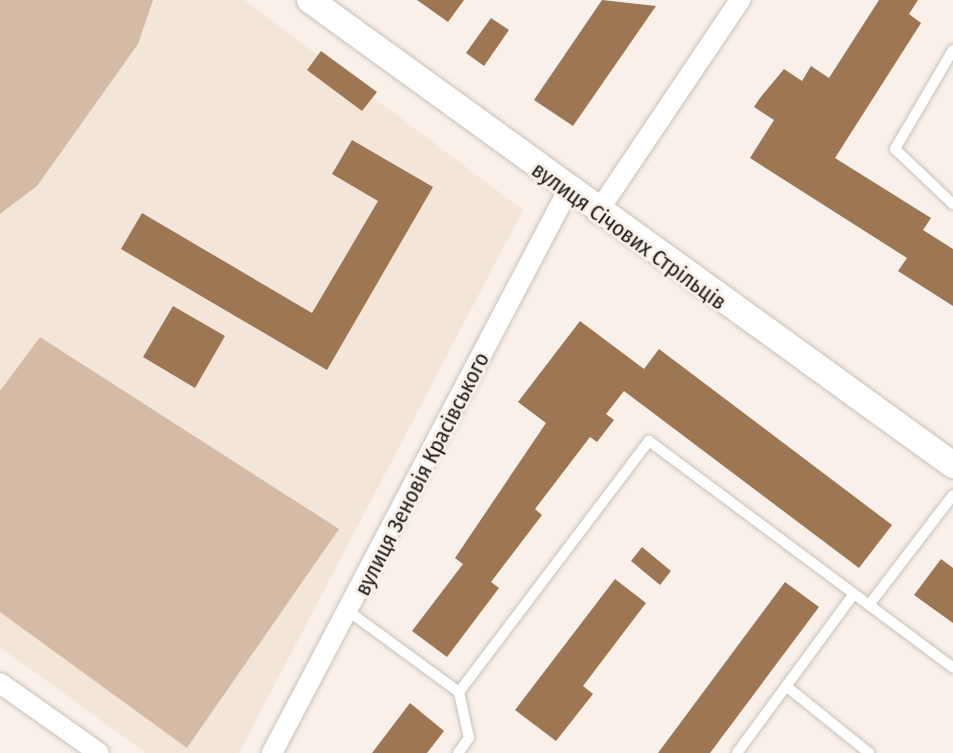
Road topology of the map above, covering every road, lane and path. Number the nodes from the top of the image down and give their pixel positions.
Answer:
1 (310, 0) edge
2 (740, 0) edge
3 (952, 53) edge
4 (567, 192) junction
5 (953, 204) edge
6 (597, 213) junction
7 (953, 465) edge
8 (953, 495) edge
9 (854, 594) junction
10 (869, 605) junction
11 (351, 613) junction
12 (953, 668) edge
13 (0, 683) edge
14 (786, 686) junction
15 (459, 692) junction
16 (99, 753) edge
17 (272, 753) edge
18 (458, 753) edge
19 (737, 753) edge
20 (869, 753) edge

1 - 4 street, вулиця Січових Стрільців
2 - 6 street
3 - 5 lane
4 - 6 street, вулиця Січових Стрільців
4 - 11 street, вулиця Зеновія Красівського
6 - 7 street, вулиця Січових Стрільців
8 - 10 lane
9 - 10 lane
9 - 14 lane
9 - 15 lane
10 - 12 lane
11 - 15 lane
11 - 17 street, вулиця Зеновія Красівського
13 - 16 street
14 - 19 lane
14 - 20 lane
15 - 18 lane

